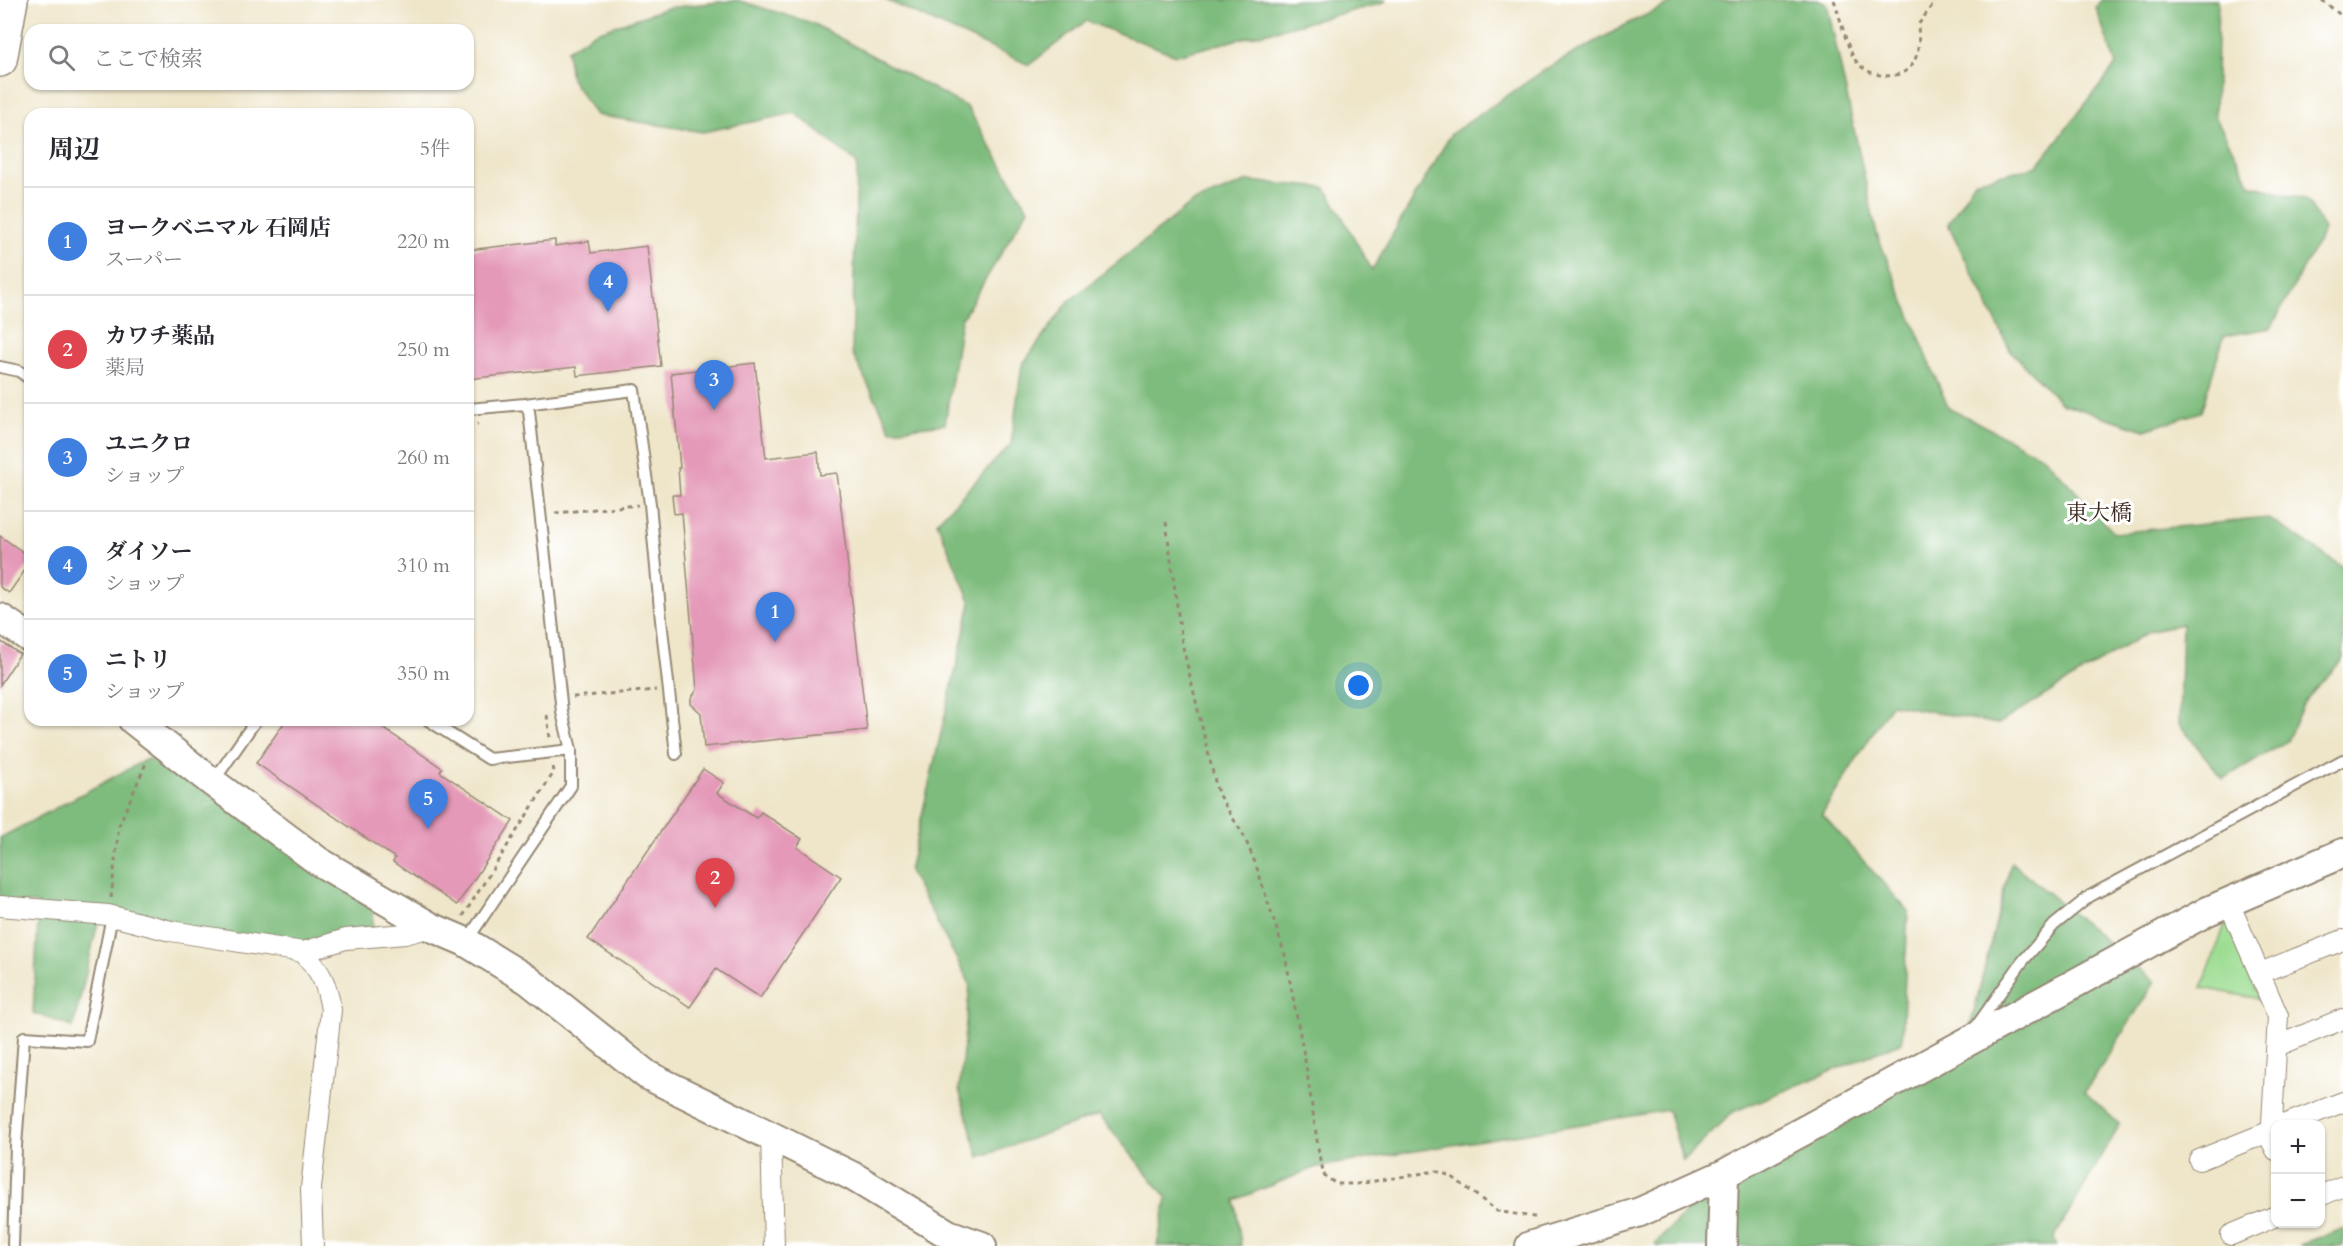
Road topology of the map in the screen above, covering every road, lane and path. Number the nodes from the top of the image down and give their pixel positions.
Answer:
1 (11, 0) edge
2 (1834, 0) edge
3 (1936, 0) edge
4 (2322, 0) edge
5 (2343, 17) edge
6 (0, 60) edge
7 (0, 367) edge
8 (24, 375) edge
9 (525, 404) junction
10 (474, 408) edge
11 (651, 504) junction
12 (540, 515) junction
13 (1166, 522) dead end
14 (0, 618) edge
15 (24, 634) edge
16 (670, 689) junction
17 (561, 698) junction
18 (140, 726) edge
19 (252, 726) edge
20 (437, 726) edge
21 (156, 739) junction
22 (571, 750) junction
23 (552, 753) junction
24 (676, 754) dead end
25 (2343, 760) edge
26 (212, 782) junction
27 (2343, 853) edge
28 (2229, 903) junction
29 (0, 906) edge
30 (110, 915) junction
31 (449, 935) junction
32 (2343, 939) edge
33 (303, 952) junction
34 (2260, 973) junction
35 (2343, 1019) edge
36 (1962, 1045) junction
37 (2277, 1046) junction
38 (2343, 1102) edge
39 (2278, 1120) edge
40 (2298, 1120) edge
41 (2271, 1131) edge
42 (771, 1136) junction
43 (2199, 1160) dead end
44 (1724, 1174) junction
45 (2343, 1186) edge
46 (2325, 1194) edge
47 (2271, 1218) edge
48 (2230, 1235) dead end
49 (1564, 1236) junction
50 (13, 1246) edge
51 (313, 1246) edge
52 (774, 1246) edge
53 (982, 1246) edge
54 (1530, 1246) edge
55 (1722, 1246) edge

1 - 6 highway
2 - 3 path
4 - 5 path
7 - 8 lane
9 - 10 lane
9 - 11 lane
9 - 12 lane
11 - 12 path
11 - 16 lane
12 - 17 lane
13 - 49 path
14 - 15 street
16 - 17 path
16 - 24 lane
17 - 22 lane
17 - 23 path
18 - 21 street
19 - 26 lane
20 - 23 lane
21 - 26 street
21 - 30 path
22 - 23 lane
22 - 31 lane
23 - 31 path
25 - 36 lane
26 - 31 street
27 - 28 street
28 - 34 street
28 - 36 street
29 - 30 street
30 - 33 street
30 - 50 lane
31 - 33 street
31 - 42 street
32 - 34 street
33 - 51 street
34 - 37 street
35 - 37 street
36 - 44 street
37 - 39 street
38 - 40 street
41 - 43 street
42 - 52 street
42 - 53 street
44 - 49 street
44 - 55 street
45 - 46 street
47 - 48 street
49 - 54 street

